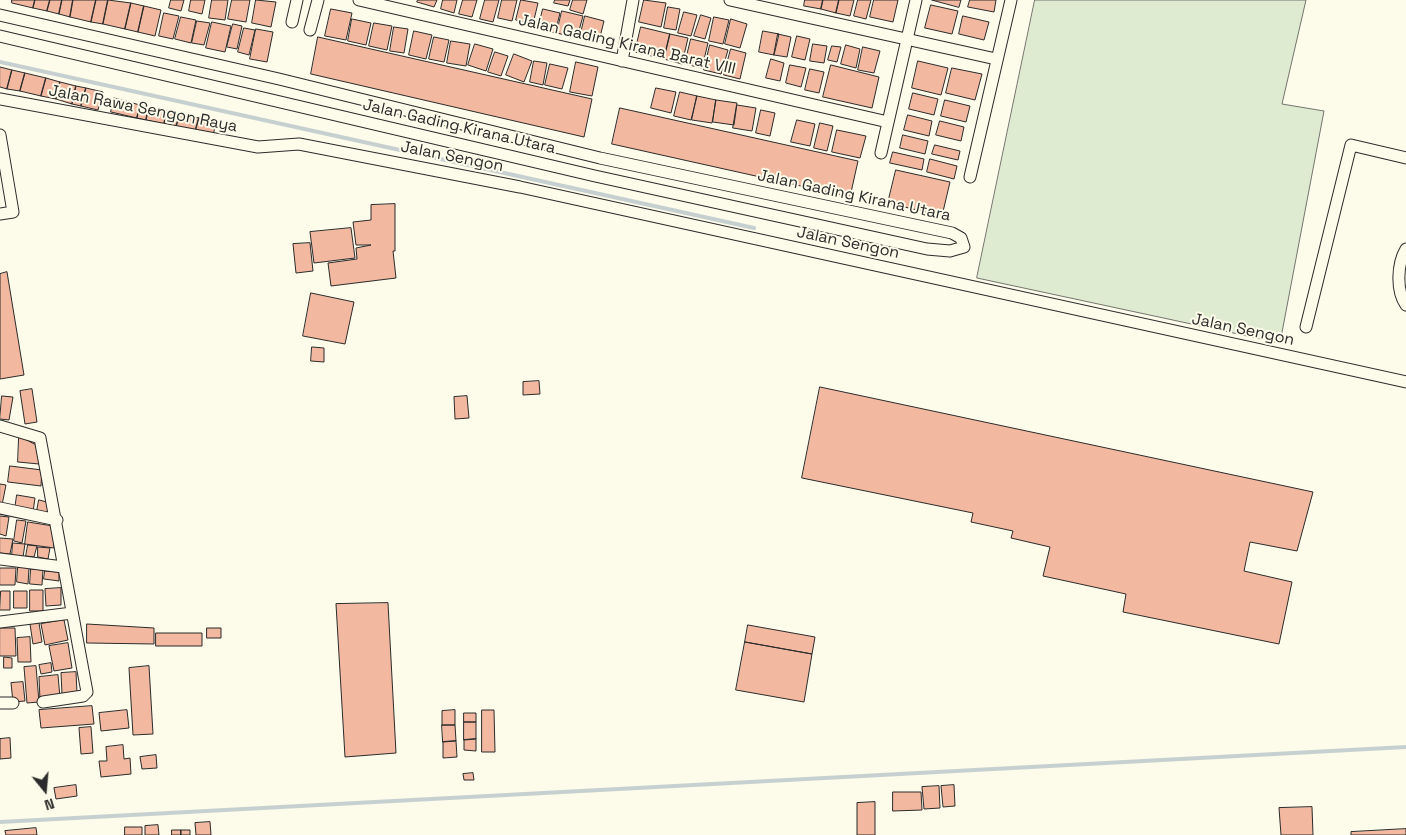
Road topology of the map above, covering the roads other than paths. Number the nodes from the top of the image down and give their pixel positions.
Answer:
1 (297, 0) edge
2 (318, 0) edge
3 (359, 0) edge
4 (633, 0) edge
5 (730, 0) edge
6 (916, 0) edge
7 (1011, 0) edge
8 (0, 15) edge
9 (292, 22) dead end
10 (310, 30) dead end
11 (0, 36) edge
12 (909, 39) junction
13 (996, 59) junction
14 (622, 61) junction
15 (279, 79) junction
16 (297, 84) junction
17 (0, 98) edge
18 (273, 100) junction
19 (293, 105) junction
20 (888, 122) junction
21 (0, 135) edge
22 (281, 144) joint
23 (881, 153) dead end
24 (600, 158) junction
25 (1406, 158) edge
26 (595, 176) junction
27 (970, 177) dead end
28 (0, 214) edge
29 (872, 216) junction
30 (868, 235) junction
31 (1406, 249) edge
32 (1406, 305) edge
33 (1306, 327) dead end
34 (1406, 382) edge
35 (0, 426) edge
36 (0, 508) edge
37 (57, 520) junction
38 (0, 559) edge
39 (63, 567) junction
40 (72, 614) junction
41 (0, 622) edge
42 (43, 702) dead end
43 (0, 703) edge
44 (14, 703) dead end

1 - 9 street
2 - 10 street
3 - 14 street, Jalan Gading Kirana Barat VIII
4 - 14 street
5 - 12 street
6 - 12 street
7 - 13 street
8 - 15 street, Jalan Gading Kirana Utara
11 - 18 street, Jalan Gading Kirana Utara
12 - 13 street
12 - 20 street
13 - 27 street
14 - 20 street, Jalan Gading Kirana Barat VIII
15 - 16 street, Jalan Gading Kirana Utara
15 - 18 street
16 - 19 street
16 - 24 street, Jalan Gading Kirana Utara
17 - 22 street, Jalan Rawa Sengon Raya
18 - 19 street, Jalan Gading Kirana Utara
19 - 26 street, Jalan Gading Kirana Utara
20 - 23 street
21 - 28 street
22 - 34 street, Jalan Sengon
24 - 26 street
24 - 29 street, Jalan Gading Kirana Utara
25 - 33 street
26 - 30 street, Jalan Gading Kirana Utara
29 - 30 street
29 - 30 street, Jalan Gading Kirana Utara
31 - 32 street
35 - 37 street
36 - 37 street
37 - 39 street
38 - 39 street
39 - 40 street
40 - 41 street
40 - 42 street
43 - 44 street

